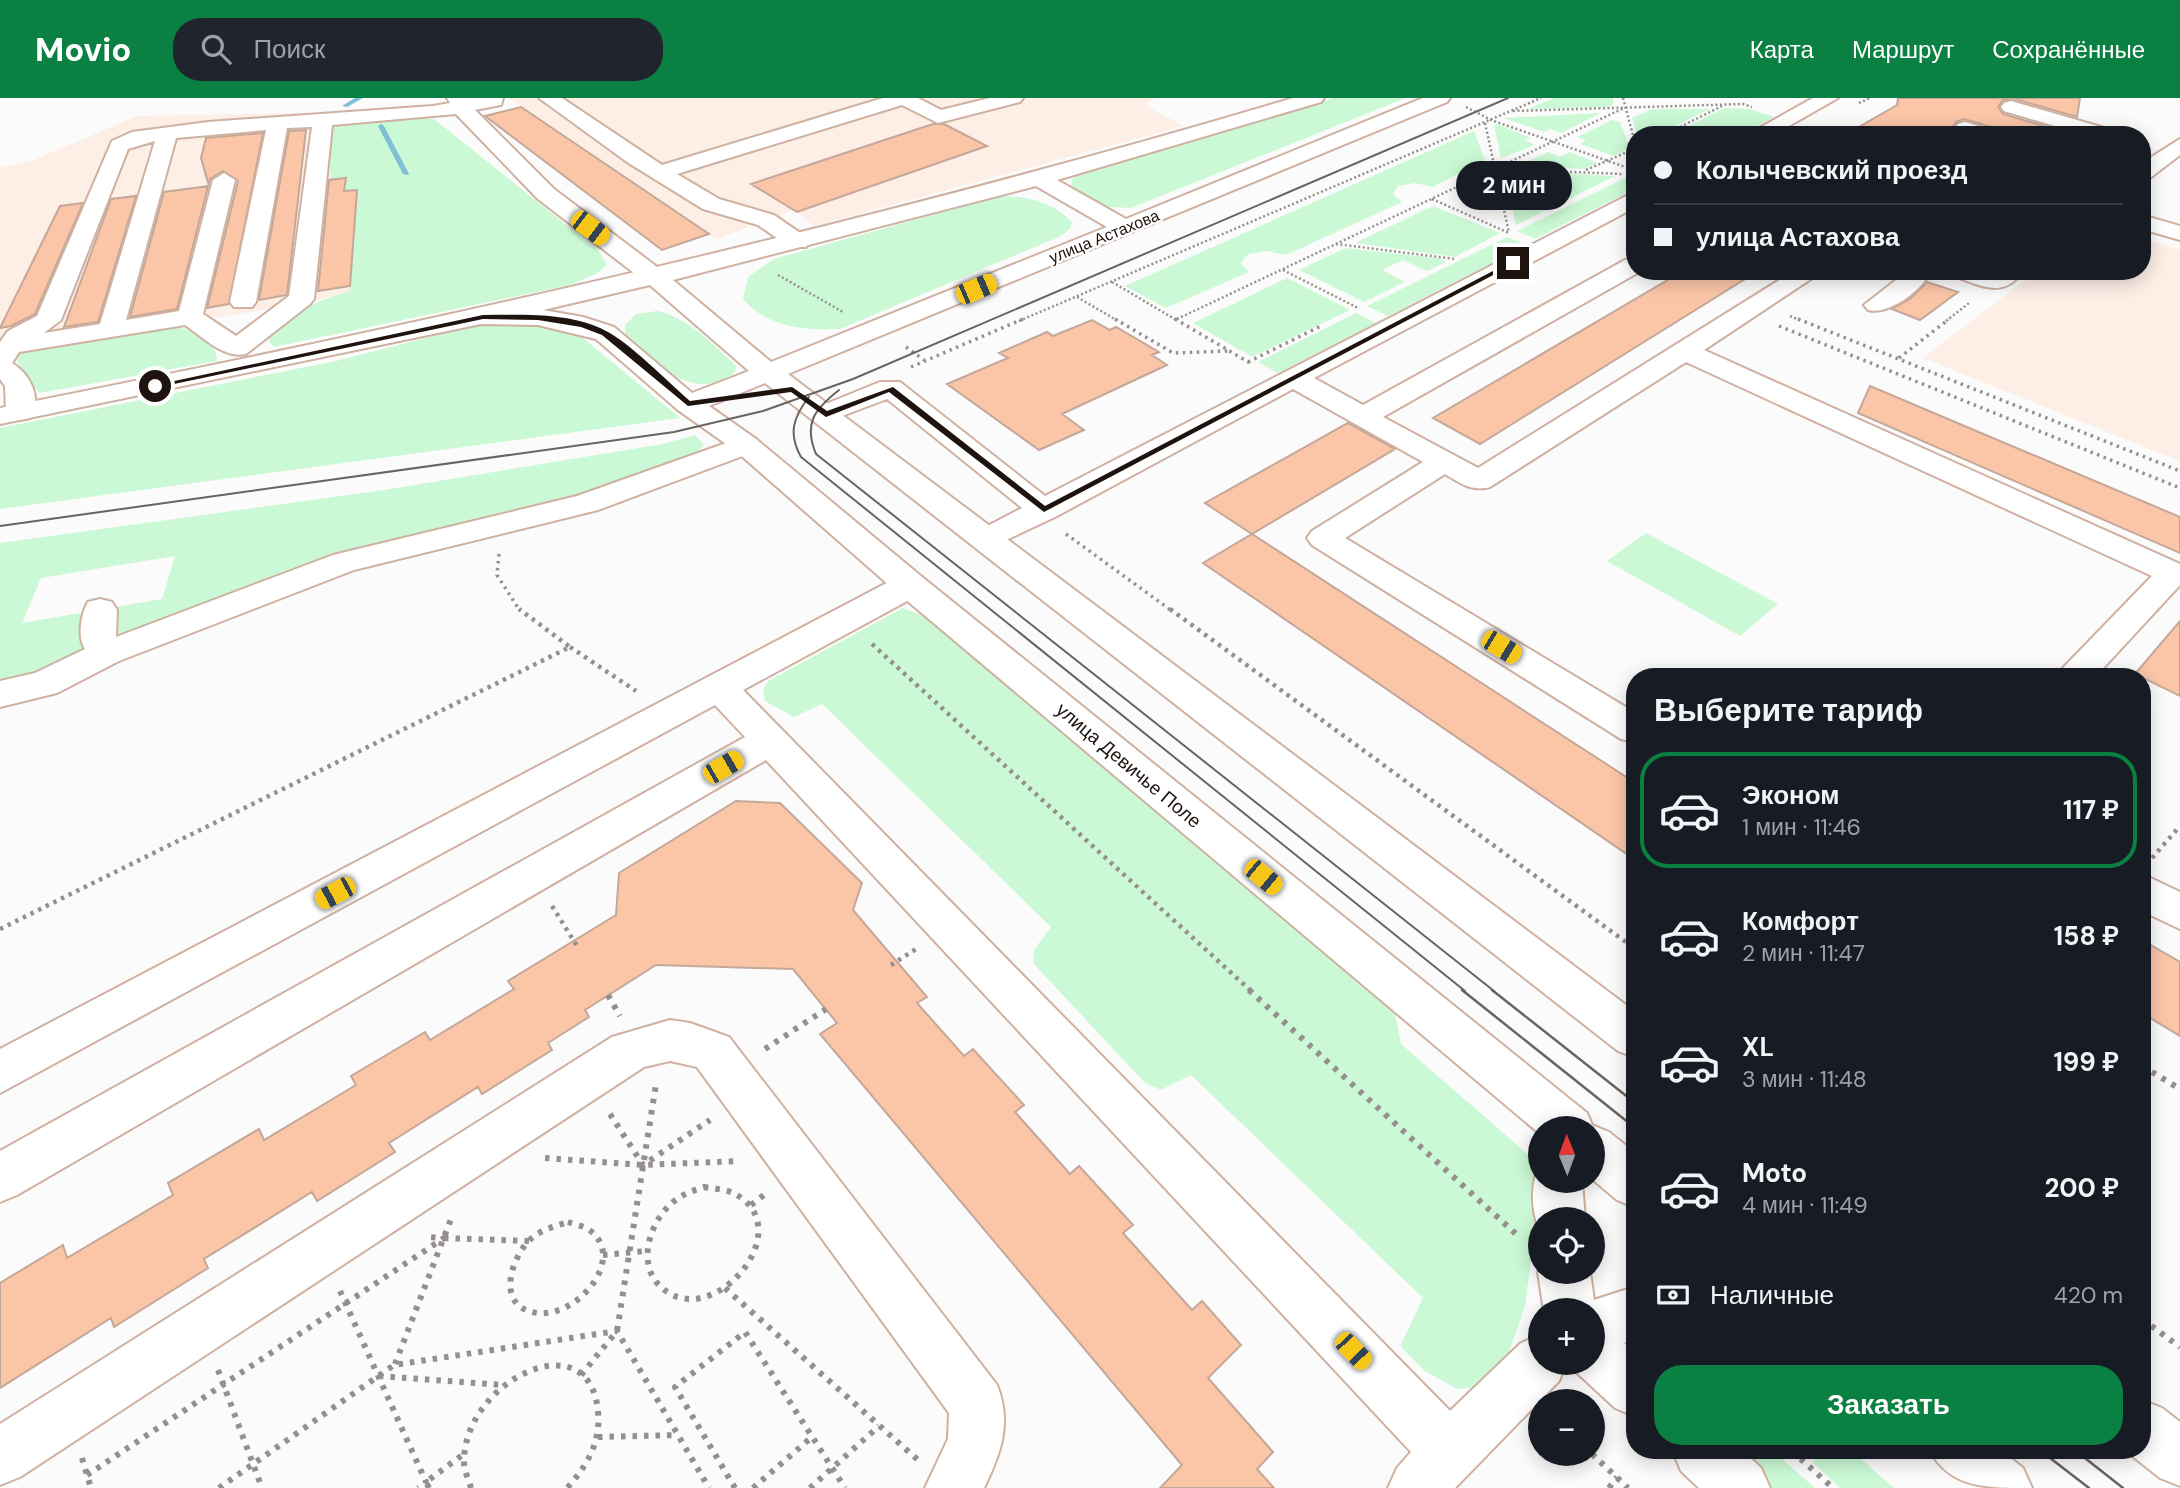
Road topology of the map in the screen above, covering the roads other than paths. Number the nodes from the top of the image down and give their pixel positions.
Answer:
1 (493, 98) edge
2 (550, 98) edge
3 (904, 98) edge
4 (1013, 98) edge
5 (1314, 98) edge
6 (1440, 98) edge
7 (1779, 98) edge
8 (459, 103) edge
9 (1818, 103) edge
10 (2011, 107) dead end
11 (323, 119) junction
12 (277, 125) junction
13 (1775, 126) edge
14 (2077, 126) edge
15 (167, 135) junction
16 (100, 137) dead end
17 (132, 138) junction
18 (2151, 146) edge
19 (2175, 149) edge
20 (2151, 166) edge
21 (660, 173) junction
22 (224, 180) dead end
23 (1041, 180) junction
24 (1626, 189) edge
25 (2151, 225) edge
26 (1125, 228) junction
27 (2180, 233) edge
28 (798, 242) junction
29 (1626, 269) edge
30 (656, 278) junction
31 (1797, 280) edge
32 (1913, 280) edge
33 (624, 285) junction
34 (243, 302) dead end
35 (1877, 305) dead end
36 (190, 317) junction
37 (483, 317) junction
38 (112, 323) dead end
39 (605, 333) junction
40 (1684, 351) junction
41 (4, 358) edge
42 (237, 359) junction
43 (767, 372) junction
44 (1289, 381) junction
45 (792, 390) junction
46 (688, 404) junction
47 (10, 414) edge
48 (826, 414) junction
49 (1363, 417) junction
50 (746, 445) junction
51 (1443, 462) junction
52 (1040, 512) junction
53 (987, 539) junction
54 (910, 585) junction
55 (100, 610) dead end
56 (107, 653) junction
57 (2083, 668) edge
58 (719, 687) junction
59 (0, 694) edge
60 (1626, 724) edge
61 (771, 740) junction
62 (2151, 881) edge
63 (2180, 912) edge
64 (1626, 1031) edge
65 (0, 1072) edge
66 (1549, 1116) edge
67 (1605, 1159) edge
68 (1626, 1176) edge
69 (0, 1178) edge
70 (1626, 1316) edge
71 (1605, 1323) edge
72 (1605, 1362) edge
73 (1528, 1374) edge
74 (1626, 1382) edge
75 (2151, 1436) edge
76 (0, 1457) edge
77 (2180, 1458) edge
78 (1710, 1459) edge
79 (1968, 1459) edge
80 (1433, 1470) edge
81 (941, 1479) edge
82 (1741, 1488) edge
83 (2003, 1488) edge

1 - 8 main road
2 - 21 main road
3 - 4 main road
3 - 21 main road
5 - 23 main road
6 - 26 main road, улица Астахова
7 - 9 main road
8 - 11 main road
8 - 30 main road
9 - 13 main road
10 - 14 main road
11 - 12 main road
11 - 42 main road
12 - 15 main road
12 - 34 main road
15 - 17 main road
15 - 38 main road
16 - 17 main road
17 - 41 main road
18 - 19 main road
19 - 20 main road
21 - 28 main road
22 - 36 main road
23 - 26 main road
23 - 28 main road
24 - 44 main road
25 - 27 main road
26 - 43 main road, улица Астахова
28 - 30 main road
29 - 49 main road
30 - 33 main road
30 - 43 main road
31 - 40 main road
32 - 35 main road
33 - 37 main road
33 - 39 main road
36 - 41 main road
36 - 42 main road
37 - 39 main road
37 - 42 main road
39 - 46 main road, улица Девичье Поле
40 - 51 main road
40 - 57 main road
41 - 47 main road
42 - 47 main road
43 - 45 main road
43 - 46 main road, улица Астахова
44 - 49 main road
44 - 52 main road
45 - 46 main road
45 - 48 main road
46 - 50 main road, улица Девичье Поле
48 - 52 main road
48 - 53 main road
49 - 51 main road
50 - 54 main road, улица Девичье Поле
50 - 56 main road
51 - 60 main road
52 - 53 main road
53 - 64 main road
54 - 58 main road
54 - 66 main road, улица Девичье Поле
55 - 56 main road
56 - 59 main road
58 - 61 main road
58 - 65 main road
61 - 69 main road
61 - 80 main road
62 - 63 main road
67 - 68 main road
70 - 71 main road
72 - 74 main road
73 - 80 main road
75 - 77 main road
76 - 81 main road
78 - 82 main road
79 - 83 main road

